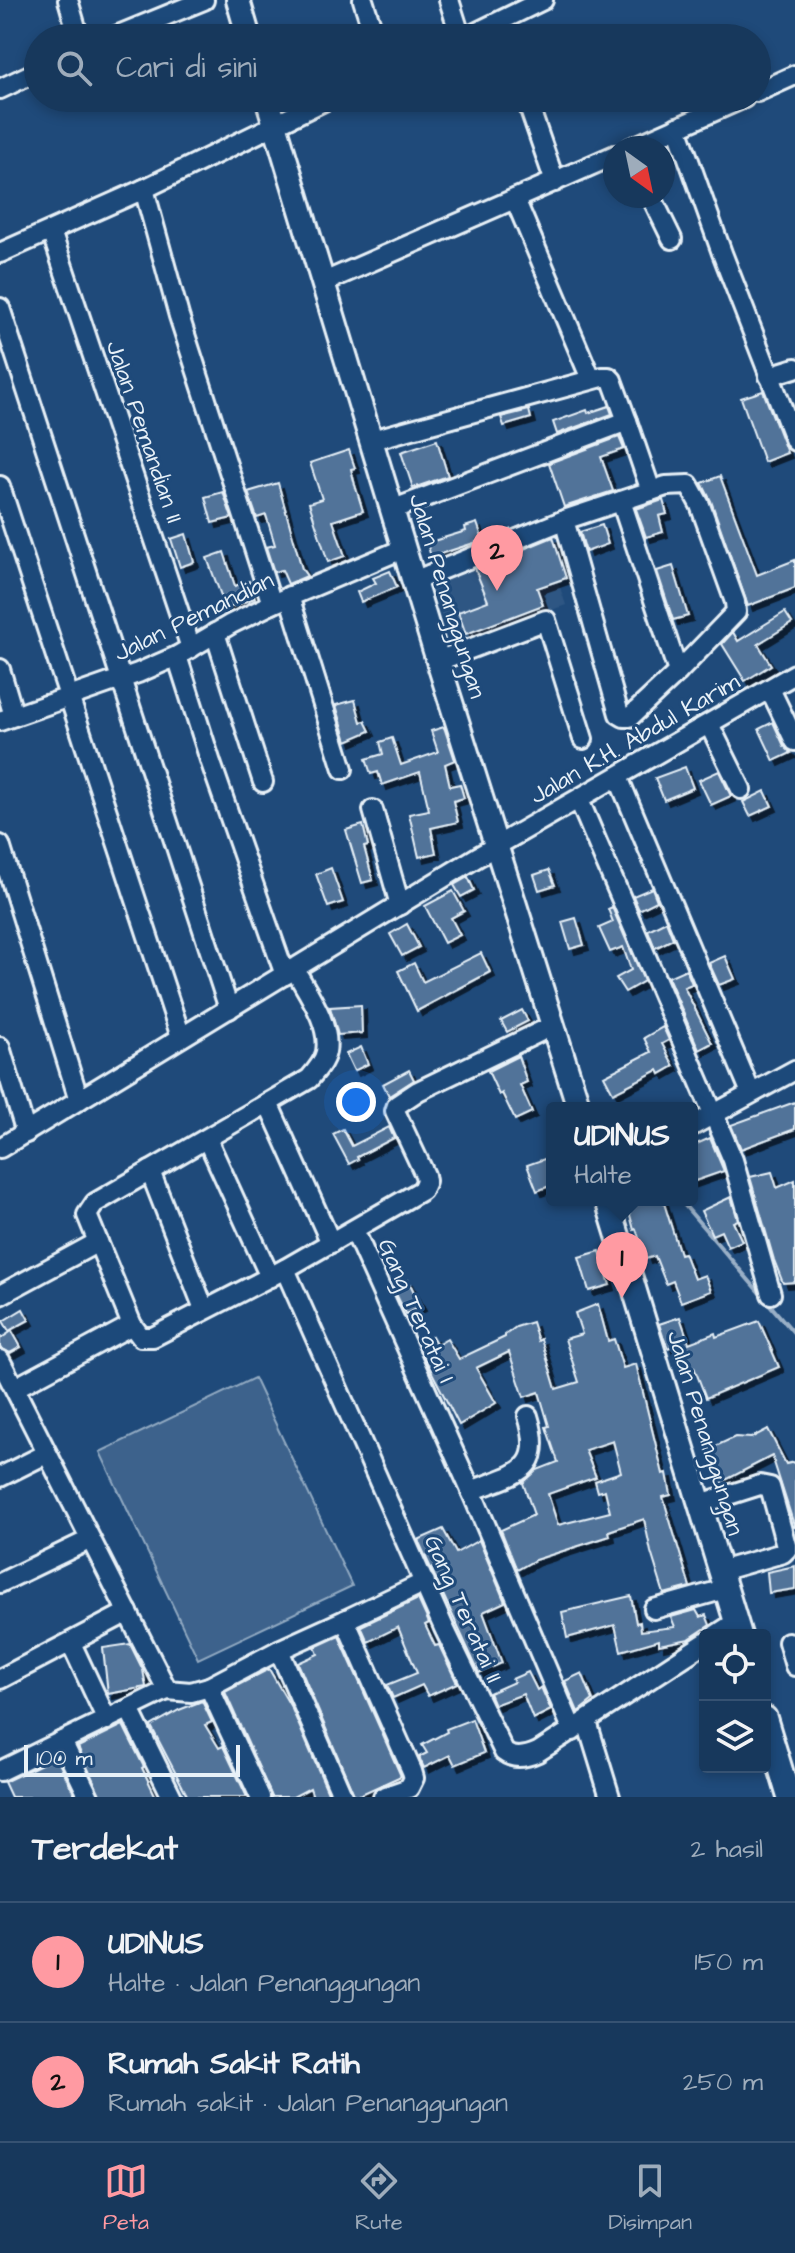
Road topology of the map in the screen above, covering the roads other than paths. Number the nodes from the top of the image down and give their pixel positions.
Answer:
1 (68, 0) edge
2 (204, 0) edge
3 (238, 0) edge
4 (363, 0) edge
5 (449, 0) edge
6 (543, 0) edge
7 (75, 24) edge
8 (145, 24) edge
9 (245, 24) edge
10 (371, 24) edge
11 (458, 24) edge
12 (510, 24) edge
13 (795, 75) edge
14 (24, 78) edge
15 (771, 86) edge
16 (0, 89) edge
17 (271, 112) edge
18 (300, 112) edge
19 (531, 112) edge
20 (712, 112) edge
21 (275, 124) junction
22 (677, 127) junction
23 (657, 136) edge
24 (603, 160) edge
25 (555, 182) junction
26 (144, 189) junction
27 (515, 199) junction
28 (657, 208) edge
29 (51, 231) junction
30 (672, 239) dead end
31 (0, 253) edge
32 (324, 282) junction
33 (0, 308) edge
34 (795, 368) edge
35 (769, 376) junction
36 (591, 379) junction
37 (627, 421) junction
38 (372, 440) junction
39 (795, 441) edge
40 (0, 486) edge
41 (651, 491) junction
42 (621, 501) junction
43 (394, 509) junction
44 (564, 520) junction
45 (405, 548) junction
46 (416, 580) junction
47 (280, 600) junction
48 (215, 633) junction
49 (184, 652) junction
50 (438, 661) junction
51 (0, 669) edge
52 (678, 672) junction
53 (795, 674) edge
54 (121, 680) junction
55 (770, 689) junction
56 (69, 699) junction
57 (7, 719) edge
58 (709, 724) junction
59 (583, 739) dead end
60 (795, 741) edge
61 (343, 769) dead end
62 (618, 777) junction
63 (263, 782) dead end
64 (741, 789) dead end
65 (579, 800) junction
66 (373, 810) dead end
67 (0, 845) edge
68 (498, 845) junction
69 (400, 905) junction
70 (290, 972) junction
71 (229, 1009) junction
72 (554, 1025) junction
73 (181, 1037) junction
74 (0, 1047) edge
75 (795, 1070) edge
76 (751, 1093) junction
77 (79, 1100) junction
78 (577, 1102) edge
79 (268, 1103) junction
80 (714, 1114) junction
81 (698, 1123) edge
82 (26, 1133) junction
83 (207, 1139) junction
84 (0, 1148) edge
85 (150, 1171) junction
86 (609, 1206) edge
87 (354, 1230) junction
88 (98, 1242) junction
89 (331, 1243) junction
90 (277, 1273) junction
91 (771, 1294) dead end
92 (0, 1295) edge
93 (204, 1309) junction
94 (132, 1325) junction
95 (0, 1360) edge
96 (15, 1388) junction
97 (528, 1416) dead end
98 (46, 1454) junction
99 (0, 1477) edge
100 (471, 1491) junction
101 (700, 1504) junction
102 (89, 1540) junction
103 (723, 1580) junction
104 (425, 1582) junction
105 (0, 1583) edge
106 (654, 1609) dead end
107 (128, 1612) junction
108 (345, 1620) junction
109 (738, 1628) edge
110 (788, 1642) dead end
111 (71, 1643) junction
112 (699, 1647) edge
113 (279, 1650) junction
114 (795, 1666) edge
115 (0, 1679) edge
116 (209, 1687) junction
117 (167, 1690) junction
118 (129, 1709) junction
119 (107, 1720) junction
120 (580, 1726) junction
121 (771, 1738) edge
122 (62, 1741) junction
123 (0, 1771) edge
124 (89, 1797) edge
125 (172, 1797) edge
126 (260, 1797) edge
127 (343, 1797) edge
128 (383, 1797) edge
129 (610, 1797) edge
130 (789, 1797) edge

1 - 7 street
2 - 8 street
3 - 9 main road
4 - 10 street
5 - 11 street
6 - 12 street
13 - 15 street
14 - 16 street
17 - 21 main road, Jalan Penanggungan
18 - 21 street
19 - 25 street
20 - 22 street
21 - 26 street
21 - 32 main road, Jalan Penanggungan
22 - 23 street
22 - 35 street
24 - 25 street
25 - 27 street
26 - 29 street
26 - 47 street
27 - 32 street
27 - 36 street
28 - 30 street
29 - 31 street
29 - 49 street, Jalan Pemandian II
32 - 38 main road, Jalan Penanggungan
33 - 54 street
34 - 35 street
35 - 39 street
36 - 37 street
36 - 38 street
37 - 41 street
37 - 43 street
38 - 43 main road, Jalan Penanggungan
40 - 56 street
41 - 42 street
41 - 52 street
42 - 44 street
42 - 52 street
43 - 45 main road, Jalan Penanggungan
44 - 46 street
44 - 52 street
45 - 46 main road, Jalan Penanggungan
45 - 47 street, Jalan Pemandian
46 - 50 main road, Jalan Penanggungan
47 - 48 street, Jalan Pemandian
47 - 61 street
48 - 49 street, Jalan Pemandian
48 - 63 street
49 - 54 street, Jalan Pemandian
49 - 70 street, Jalan Pemandian II
50 - 59 street
50 - 68 main road, Jalan Penanggungan
51 - 57 street
53 - 55 street, Jalan K.H. Abdul Karim
54 - 56 street, Jalan Pemandian
54 - 71 street
55 - 58 street, Jalan K.H. Abdul Karim
55 - 60 street
56 - 57 street, Jalan Pemandian
56 - 73 street
58 - 62 street, Jalan K.H. Abdul Karim
58 - 64 street
62 - 65 street, Jalan K.H. Abdul Karim
62 - 76 street
65 - 68 street, Jalan K.H. Abdul Karim
65 - 80 street
66 - 69 street
67 - 77 street
68 - 69 street, Jalan K.H. Abdul Karim
68 - 72 main road, Jalan Penanggungan
69 - 70 street, Jalan K.H. Abdul Karim
70 - 71 street, Jalan K.H. Abdul Karim
70 - 79 street, Jalan Pemandian II
71 - 73 street, Jalan K.H. Abdul Karim
72 - 78 main road, Jalan Penanggungan
72 - 87 street, Gang Teratai I
73 - 77 street, Jalan K.H. Abdul Karim
74 - 82 street
75 - 76 street
76 - 80 street
77 - 82 street, Jalan K.H. Abdul Karim
79 - 83 street, Jalan Pemandian II
79 - 89 street
80 - 81 street
80 - 91 street
82 - 84 street, Jalan K.H. Abdul Karim
83 - 85 street, Jalan Pemandian II
83 - 90 street, Gang Teratai II
85 - 88 street, Jalan Pemandian II
85 - 93 street
86 - 101 main road, Jalan Penanggungan
87 - 89 street
87 - 100 street, Gang Teratai I
88 - 92 street
88 - 94 street
89 - 90 street
90 - 93 street
90 - 104 street, Gang Teratai II
93 - 94 street
94 - 96 street
95 - 96 street
96 - 98 street
97 - 100 street
98 - 99 street
98 - 102 street
100 - 120 street, Gang Teratai I
101 - 103 main road, Jalan Penanggungan
101 - 103 street
102 - 105 street
102 - 107 street
103 - 106 street
103 - 109 main road, Jalan Penanggungan
104 - 108 street
104 - 120 street, Gang Teratai II
107 - 111 street
107 - 117 street
108 - 113 street
108 - 128 street
110 - 114 street
111 - 115 street
111 - 119 street
112 - 120 street, Gang Teratai II
113 - 116 street
113 - 127 street
116 - 117 street
116 - 126 street
117 - 118 street
118 - 119 street
118 - 125 street
119 - 122 street
120 - 129 street, Gang Teratai I
121 - 130 main road
122 - 123 street
122 - 124 street

